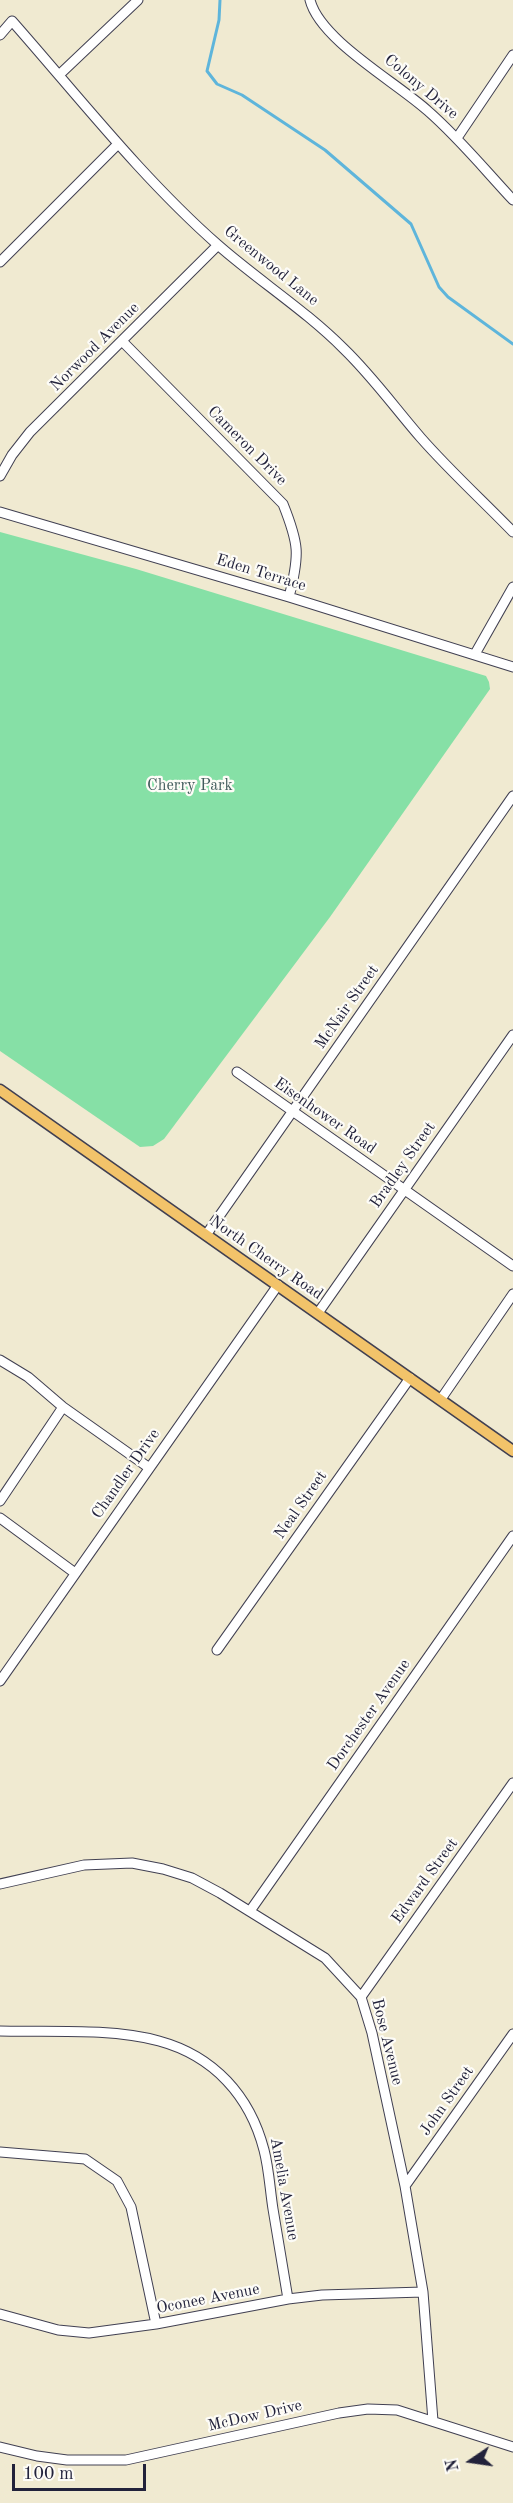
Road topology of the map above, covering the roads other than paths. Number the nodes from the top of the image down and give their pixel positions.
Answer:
1 (138, 0) edge
2 (310, 0) edge
3 (0, 35) edge
4 (513, 55) edge
5 (59, 75) junction
6 (457, 138) junction
7 (118, 144) junction
8 (513, 200) edge
9 (218, 245) junction
10 (0, 262) edge
11 (122, 341) junction
12 (0, 476) edge
13 (0, 512) edge
14 (513, 532) edge
15 (513, 587) edge
16 (289, 597) junction
17 (475, 654) junction
18 (513, 667) edge
19 (513, 796) edge
20 (513, 1035) edge
21 (237, 1072) dead end
22 (0, 1090) edge
23 (292, 1111) junction
24 (404, 1190) junction
25 (206, 1235) junction
26 (513, 1266) edge
27 (278, 1285) junction
28 (513, 1294) edge
29 (318, 1313) junction
30 (0, 1360) edge
31 (410, 1378) junction
32 (441, 1400) junction
33 (63, 1407) junction
34 (513, 1451) edge
35 (148, 1467) junction
36 (0, 1501) edge
37 (0, 1518) edge
38 (513, 1536) edge
39 (75, 1573) junction
40 (217, 1650) dead end
41 (0, 1681) edge
42 (513, 1783) edge
43 (0, 1884) edge
44 (250, 1911) junction
45 (361, 1997) junction
46 (0, 2031) edge
47 (513, 2034) edge
48 (0, 2152) edge
49 (405, 2186) junction
50 (423, 2292) junction
51 (288, 2299) junction
52 (0, 2314) edge
53 (156, 2324) junction
54 (433, 2421) junction
55 (0, 2447) edge
56 (513, 2447) edge

1 - 5 street
2 - 6 street, Colony Drive
3 - 5 street, Greenwood Lane
4 - 6 street
5 - 7 street, Greenwood Lane
6 - 8 street, Colony Drive
7 - 9 street, Greenwood Lane
7 - 10 street
9 - 11 street, Norwood Avenue
9 - 14 street, Greenwood Lane
11 - 12 street, Norwood Avenue
11 - 16 street, Cameron Drive
13 - 16 street, Eden Terrace
15 - 17 street
16 - 17 street, Eden Terrace
17 - 18 street, Eden Terrace
19 - 23 street, McNair Street
20 - 24 street, Bradley Street
21 - 23 street, Eisenhower Road
22 - 25 main road, North Cherry Road
23 - 24 street, Eisenhower Road
23 - 25 street, McNair Street
24 - 26 street, Eisenhower Road
24 - 29 street, Bradley Street
25 - 27 main road, North Cherry Road
27 - 29 main road, North Cherry Road
27 - 35 street, Chandler Drive
28 - 32 street
29 - 31 main road, North Cherry Road
30 - 33 street
31 - 32 main road, North Cherry Road
31 - 40 street, Neal Street
32 - 34 main road, North Cherry Road
33 - 35 street
33 - 36 street
35 - 39 street, Chandler Drive
37 - 39 street
38 - 44 street, Dorchester Avenue
39 - 41 street, Chandler Drive
42 - 45 street, Edward Street
43 - 44 street, Bose Avenue
44 - 45 street, Bose Avenue
45 - 49 street, Bose Avenue
46 - 51 street, Amelia Avenue
47 - 49 street, John Street
48 - 53 street
49 - 50 street, Bose Avenue
50 - 51 street, Oconee Avenue
50 - 54 street, Bose Avenue
51 - 53 street, Oconee Avenue
52 - 53 street, Oconee Avenue
54 - 55 street, McDow Drive
54 - 56 street, McDow Drive

